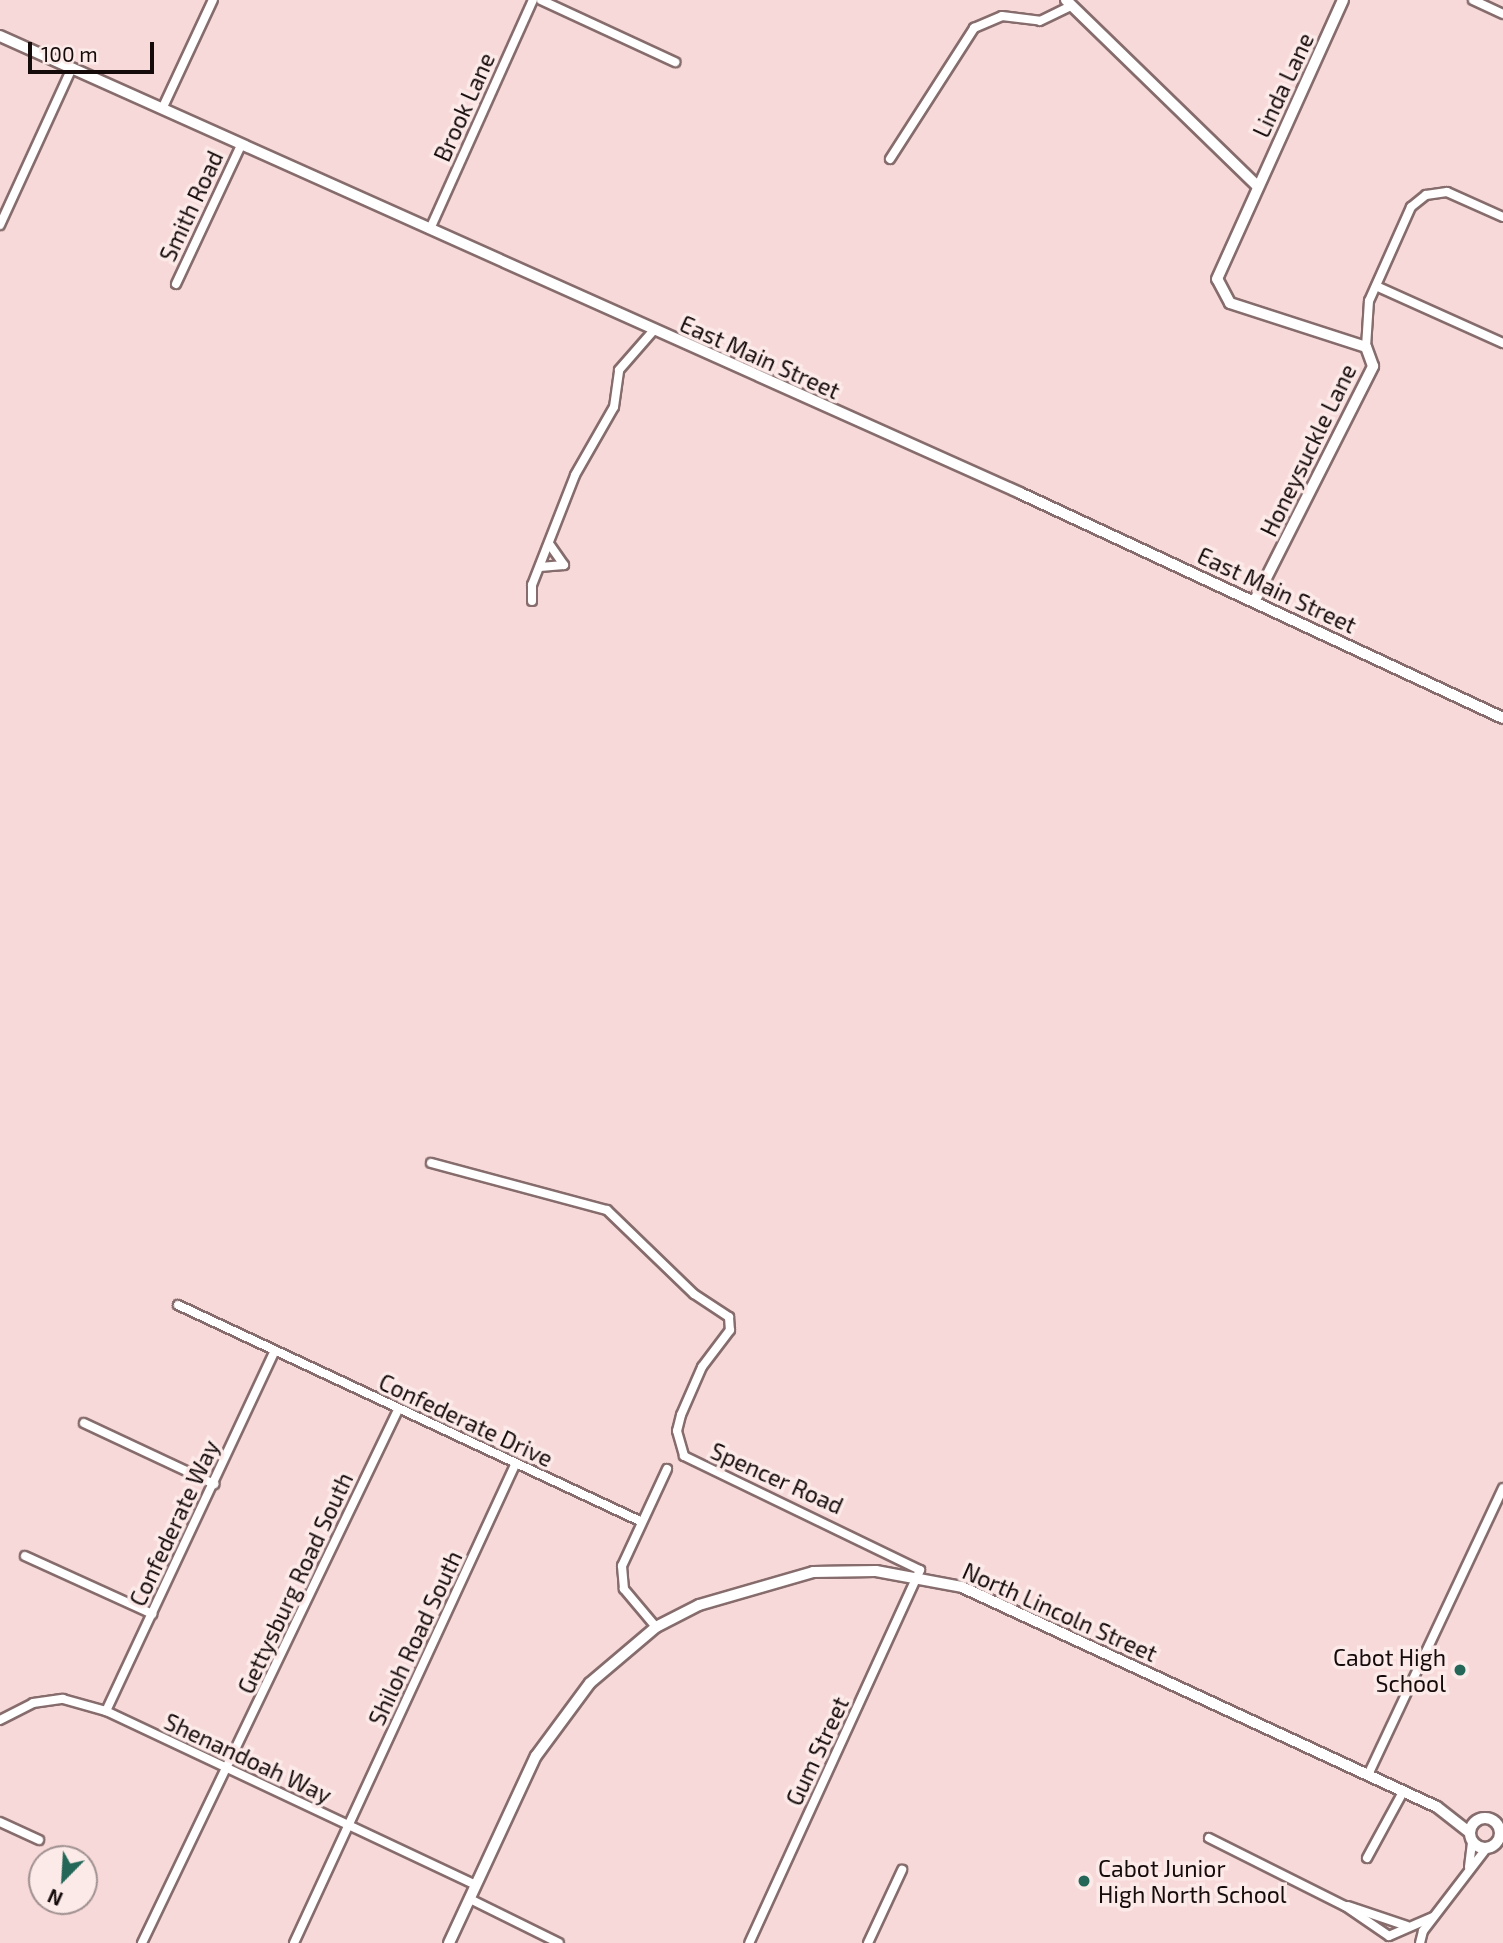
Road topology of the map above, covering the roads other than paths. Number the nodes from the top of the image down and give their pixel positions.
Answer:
1 (213, 0) edge
2 (533, 0) edge
3 (541, 0) edge
4 (1343, 0) edge
5 (1473, 0) edge
6 (1069, 3) edge
7 (1503, 14) edge
8 (0, 36) edge
9 (675, 62) dead end
10 (72, 68) junction
11 (163, 107) junction
12 (241, 145) junction
13 (890, 159) dead end
14 (1257, 186) junction
15 (1503, 217) edge
16 (0, 225) edge
17 (430, 229) junction
18 (176, 284) dead end
19 (1376, 286) junction
20 (653, 331) junction
21 (1503, 343) edge
22 (1366, 348) junction
23 (550, 544) junction
24 (540, 567) junction
25 (1255, 600) junction
26 (532, 601) dead end
27 (1503, 718) edge
28 (431, 1163) dead end
29 (178, 1306) dead end
30 (275, 1351) junction
31 (398, 1410) junction
32 (84, 1423) dead end
33 (515, 1465) junction
34 (667, 1469) dead end
35 (214, 1484) junction
36 (1503, 1488) edge
37 (642, 1522) junction
38 (26, 1556) dead end
39 (921, 1576) junction
40 (152, 1614) junction
41 (656, 1627) junction
42 (106, 1711) junction
43 (0, 1720) edge
44 (227, 1772) junction
45 (1368, 1775) junction
46 (1403, 1792) junction
47 (0, 1822) edge
48 (350, 1828) junction
49 (1472, 1832) junction
50 (1209, 1838) dead end
51 (39, 1840) dead end
52 (1501, 1840) edge
53 (1486, 1849) junction
54 (1367, 1858) dead end
55 (1469, 1867) junction
56 (902, 1870) dead end
57 (476, 1885) junction
58 (470, 1899) junction
59 (1345, 1906) junction
60 (1433, 1917) junction
61 (1407, 1926) junction
62 (1420, 1939) edge
63 (1389, 1940) edge
64 (142, 1943) edge
65 (295, 1943) edge
66 (449, 1943) edge
67 (559, 1943) edge
68 (749, 1943) edge
69 (868, 1943) edge

1 - 11 street
2 - 17 street, Brook Lane
3 - 9 street
4 - 14 street, Linda Lane
5 - 7 street
6 - 13 street
6 - 14 street
8 - 10 street, East Main Street
10 - 11 street, East Main Street
10 - 16 street
11 - 12 street, East Main Street
12 - 17 street, East Main Street
12 - 18 street, Smith Road
14 - 22 street, Honeysuckle Lane
15 - 19 street
17 - 20 street, East Main Street
19 - 21 street
19 - 22 street
20 - 23 street
20 - 25 street, East Main Street
22 - 25 street, Honeysuckle Lane
23 - 24 street
23 - 24 street
24 - 26 street
25 - 27 street, East Main Street
28 - 39 street, Spencer Road
29 - 30 street, Confederate Drive
30 - 31 street, Confederate Drive
30 - 35 street, Confederate Way
31 - 33 street, Confederate Drive
31 - 44 street, Gettysburg Road South
32 - 35 street
33 - 37 street, Confederate Drive
33 - 48 street, Shiloh Road South
34 - 37 street
35 - 40 street, Confederate Way
36 - 45 street
37 - 41 street
38 - 40 street
39 - 41 street, North Lincoln Street
39 - 45 street, North Lincoln Street
39 - 68 street, Gum Street
40 - 42 street, Confederate Way
41 - 57 street, North Lincoln Street
42 - 43 street, Shenandoah Way
42 - 44 street, Shenandoah Way
44 - 48 street, Shenandoah Way
44 - 64 street, Gettysburg Road South
45 - 46 street, North Lincoln Street
46 - 49 street, North Lincoln Street
46 - 54 street
47 - 51 street
48 - 57 street, Shenandoah Way
48 - 65 street, Shiloh Road South
49 - 52 street
49 - 53 street
49 - 55 street
50 - 59 street
52 - 53 street
53 - 55 street
55 - 60 street
56 - 69 street
57 - 58 street, North Lincoln Street
58 - 66 street, North Lincoln Street
58 - 67 street
59 - 61 street
59 - 63 street
60 - 61 street
60 - 62 street
61 - 62 street
61 - 63 street

